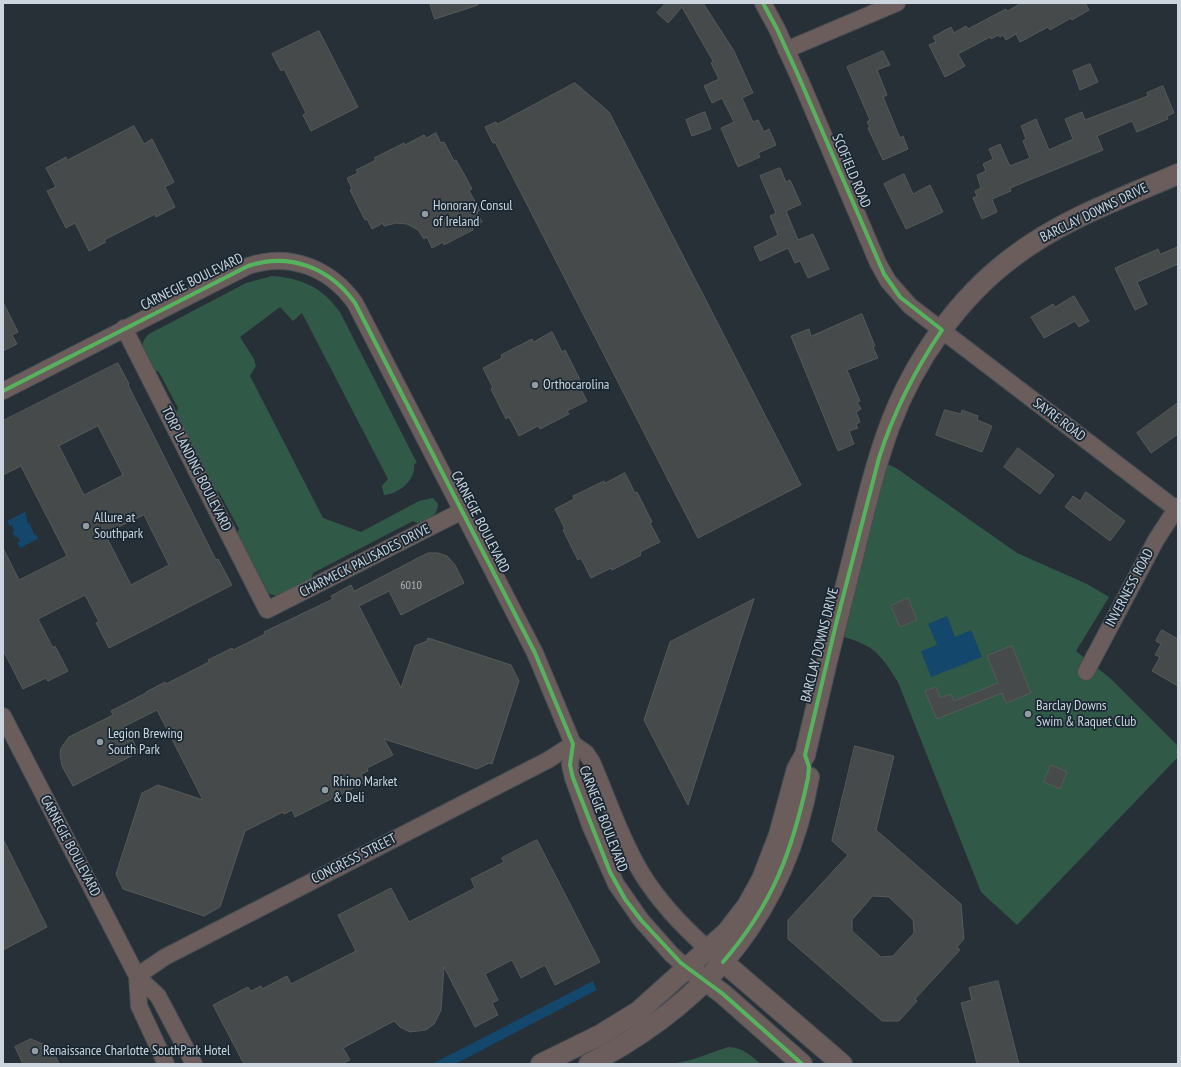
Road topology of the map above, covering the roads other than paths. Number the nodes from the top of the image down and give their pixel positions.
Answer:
1 (763, 3) edge
2 (897, 3) edge
3 (786, 50) junction
4 (1178, 174) edge
5 (124, 328) junction
6 (942, 330) junction
7 (3, 391) edge
8 (1177, 508) edge
9 (462, 511) junction
10 (267, 610) joint
11 (1086, 672) dead end
12 (3, 716) edge
13 (9, 742) edge
14 (572, 744) junction
15 (716, 956) junction
16 (688, 969) junction
17 (137, 976) junction
18 (705, 980) junction
19 (166, 1064) edge
20 (194, 1064) edge
21 (541, 1064) edge
22 (589, 1064) edge
23 (802, 1064) edge
24 (842, 1064) edge

1 - 3 street, SCOFIELD ROAD
2 - 3 street
3 - 6 street, SCOFIELD ROAD
4 - 6 street, BARCLAY DOWNS DRIVE
5 - 7 street, CARNEGIE BOULEVARD
5 - 9 street, CARNEGIE BOULEVARD
5 - 10 street, TORP LANDING BOULEVARD
6 - 8 street, SAYRE ROAD
6 - 15 street, BARCLAY DOWNS DRIVE
8 - 11 street, INVERNESS ROAD
9 - 10 street, CHARMECK PALISADES DRIVE
9 - 14 street, CARNEGIE BOULEVARD
12 - 13 street, CARNEGIE BOULEVARD
13 - 17 street, CARNEGIE BOULEVARD
14 - 15 street, CARNEGIE BOULEVARD
14 - 16 street, CARNEGIE BOULEVARD
14 - 17 street, CONGRESS STREET
15 - 16 street, BARCLAY DOWNS DRIVE
15 - 18 street, BARCLAY DOWNS DRIVE
15 - 24 street, CARNEGIE BOULEVARD
16 - 18 street, CARNEGIE BOULEVARD
16 - 21 street, BARCLAY DOWNS DRIVE
17 - 19 street, CARNEGIE BOULEVARD
17 - 20 street, CARNEGIE BOULEVARD
18 - 22 street, BARCLAY DOWNS DRIVE
18 - 23 street, CARNEGIE BOULEVARD

